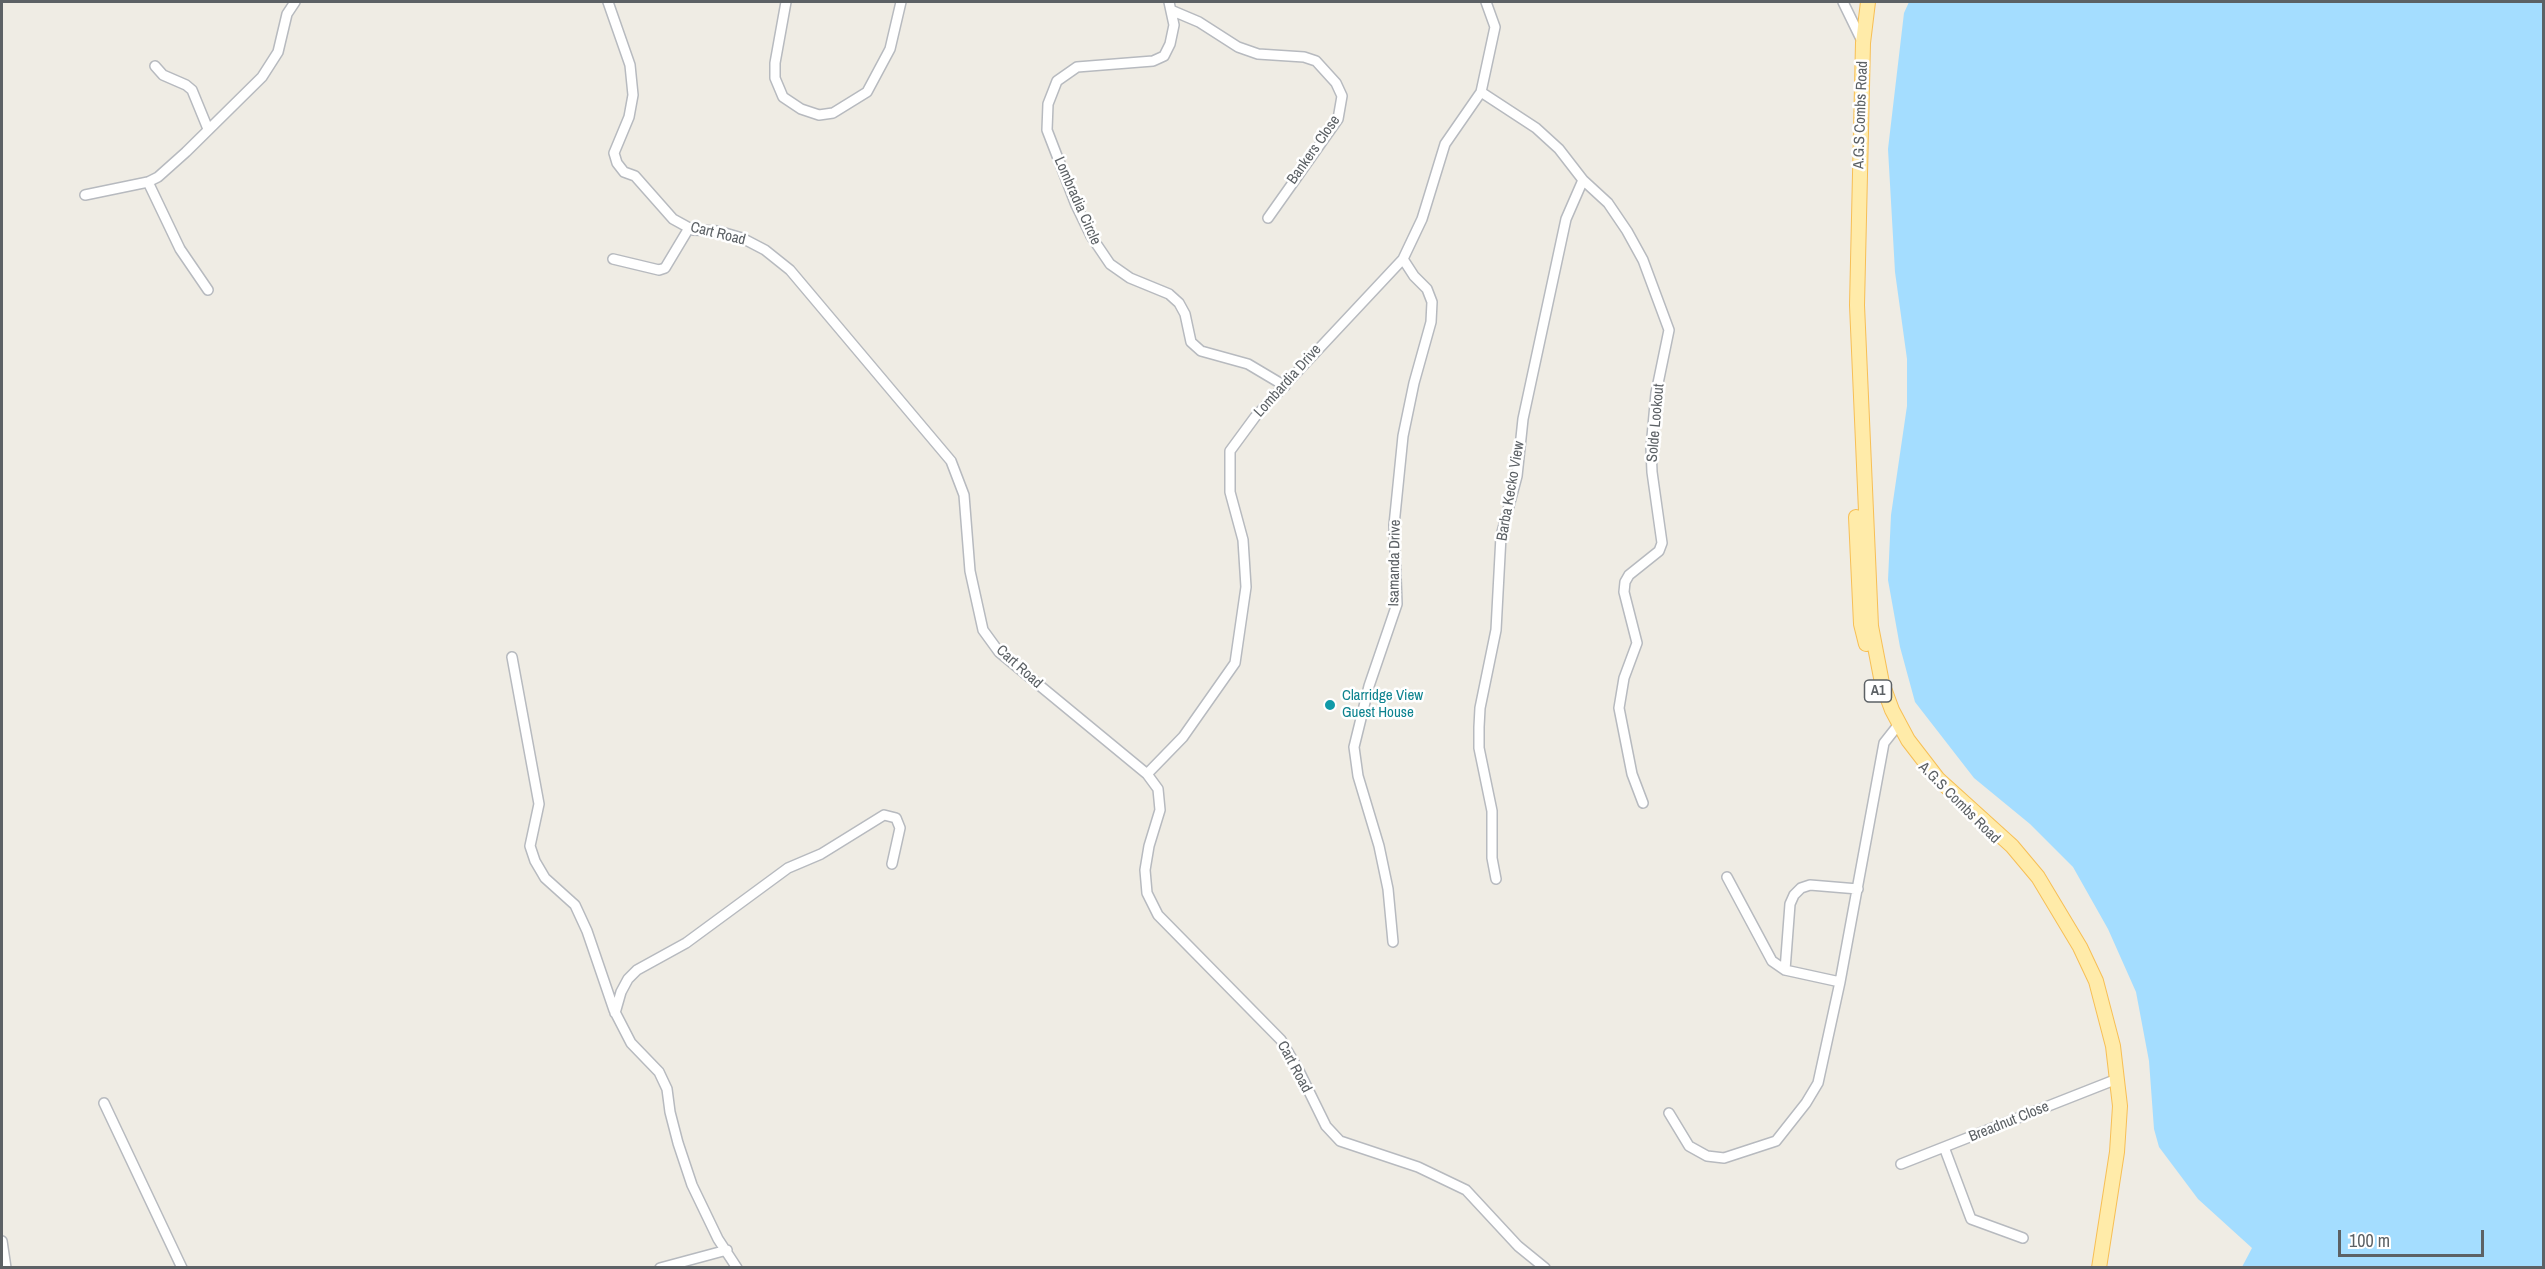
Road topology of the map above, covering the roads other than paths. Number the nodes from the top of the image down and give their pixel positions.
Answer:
1 (295, 2) edge
2 (608, 2) edge
3 (786, 2) edge
4 (901, 2) edge
5 (1486, 2) edge
6 (1843, 2) edge
7 (1868, 2) edge
8 (1171, 6) edge
9 (1863, 43) junction
10 (155, 66) dead end
11 (1480, 92) junction
12 (208, 129) junction
13 (1583, 180) junction
14 (148, 182) junction
15 (85, 195) dead end
16 (1268, 218) dead end
17 (689, 228) junction
18 (613, 258) dead end
19 (1403, 259) junction
20 (208, 290) dead end
21 (1286, 386) junction
22 (512, 657) dead end
23 (1897, 726) junction
24 (1147, 774) junction
25 (1643, 803) dead end
26 (892, 864) dead end
27 (1728, 877) dead end
28 (1496, 879) dead end
29 (1858, 889) junction
30 (1393, 942) dead end
31 (1785, 970) junction
32 (1840, 982) junction
33 (615, 1013) junction
34 (2113, 1080) junction
35 (104, 1103) dead end
36 (1669, 1113) dead end
37 (1944, 1147) junction
38 (1901, 1164) dead end
39 (2023, 1238) dead end
40 (2, 1242) edge
41 (727, 1250) junction
42 (6, 1268) edge
43 (182, 1268) edge
44 (660, 1268) edge
45 (737, 1268) edge
46 (1545, 1268) edge
47 (2092, 1268) edge
48 (2099, 1268) edge

1 - 12 street
2 - 17 street, Cart Road
3 - 4 street
5 - 11 street, Lombardia Drive
6 - 9 street
7 - 9 main road, A1
8 - 16 street, Bankers Close
8 - 21 street, Lombradia Circle
9 - 23 main road, A.G.S Combs Road / A1
10 - 12 street
11 - 13 street, Solde Lookout
11 - 19 street, Lombardia Drive
12 - 14 street
13 - 25 street, Solde Lookout
13 - 28 street, Barba Kecko View
14 - 15 street
14 - 20 street
17 - 18 street
17 - 24 street, Cart Road
19 - 21 street, Lombardia Drive
19 - 30 street, Isamanda Drive
21 - 24 street, Lombardia Drive
22 - 33 street
23 - 29 street
23 - 34 main road, A.G.S Combs Road / A1
24 - 46 street, Cart Road
26 - 33 street
27 - 31 street
29 - 31 street
29 - 32 street
31 - 32 street
32 - 36 street
33 - 41 street
34 - 37 street, Breadnut Close
34 - 47 main road, A.G.S Combs Road / A1
34 - 48 main road, A.G.S Combs Road / A1
35 - 43 street
37 - 38 street, Breadnut Close
37 - 39 street
40 - 42 street
41 - 44 street
41 - 45 street

